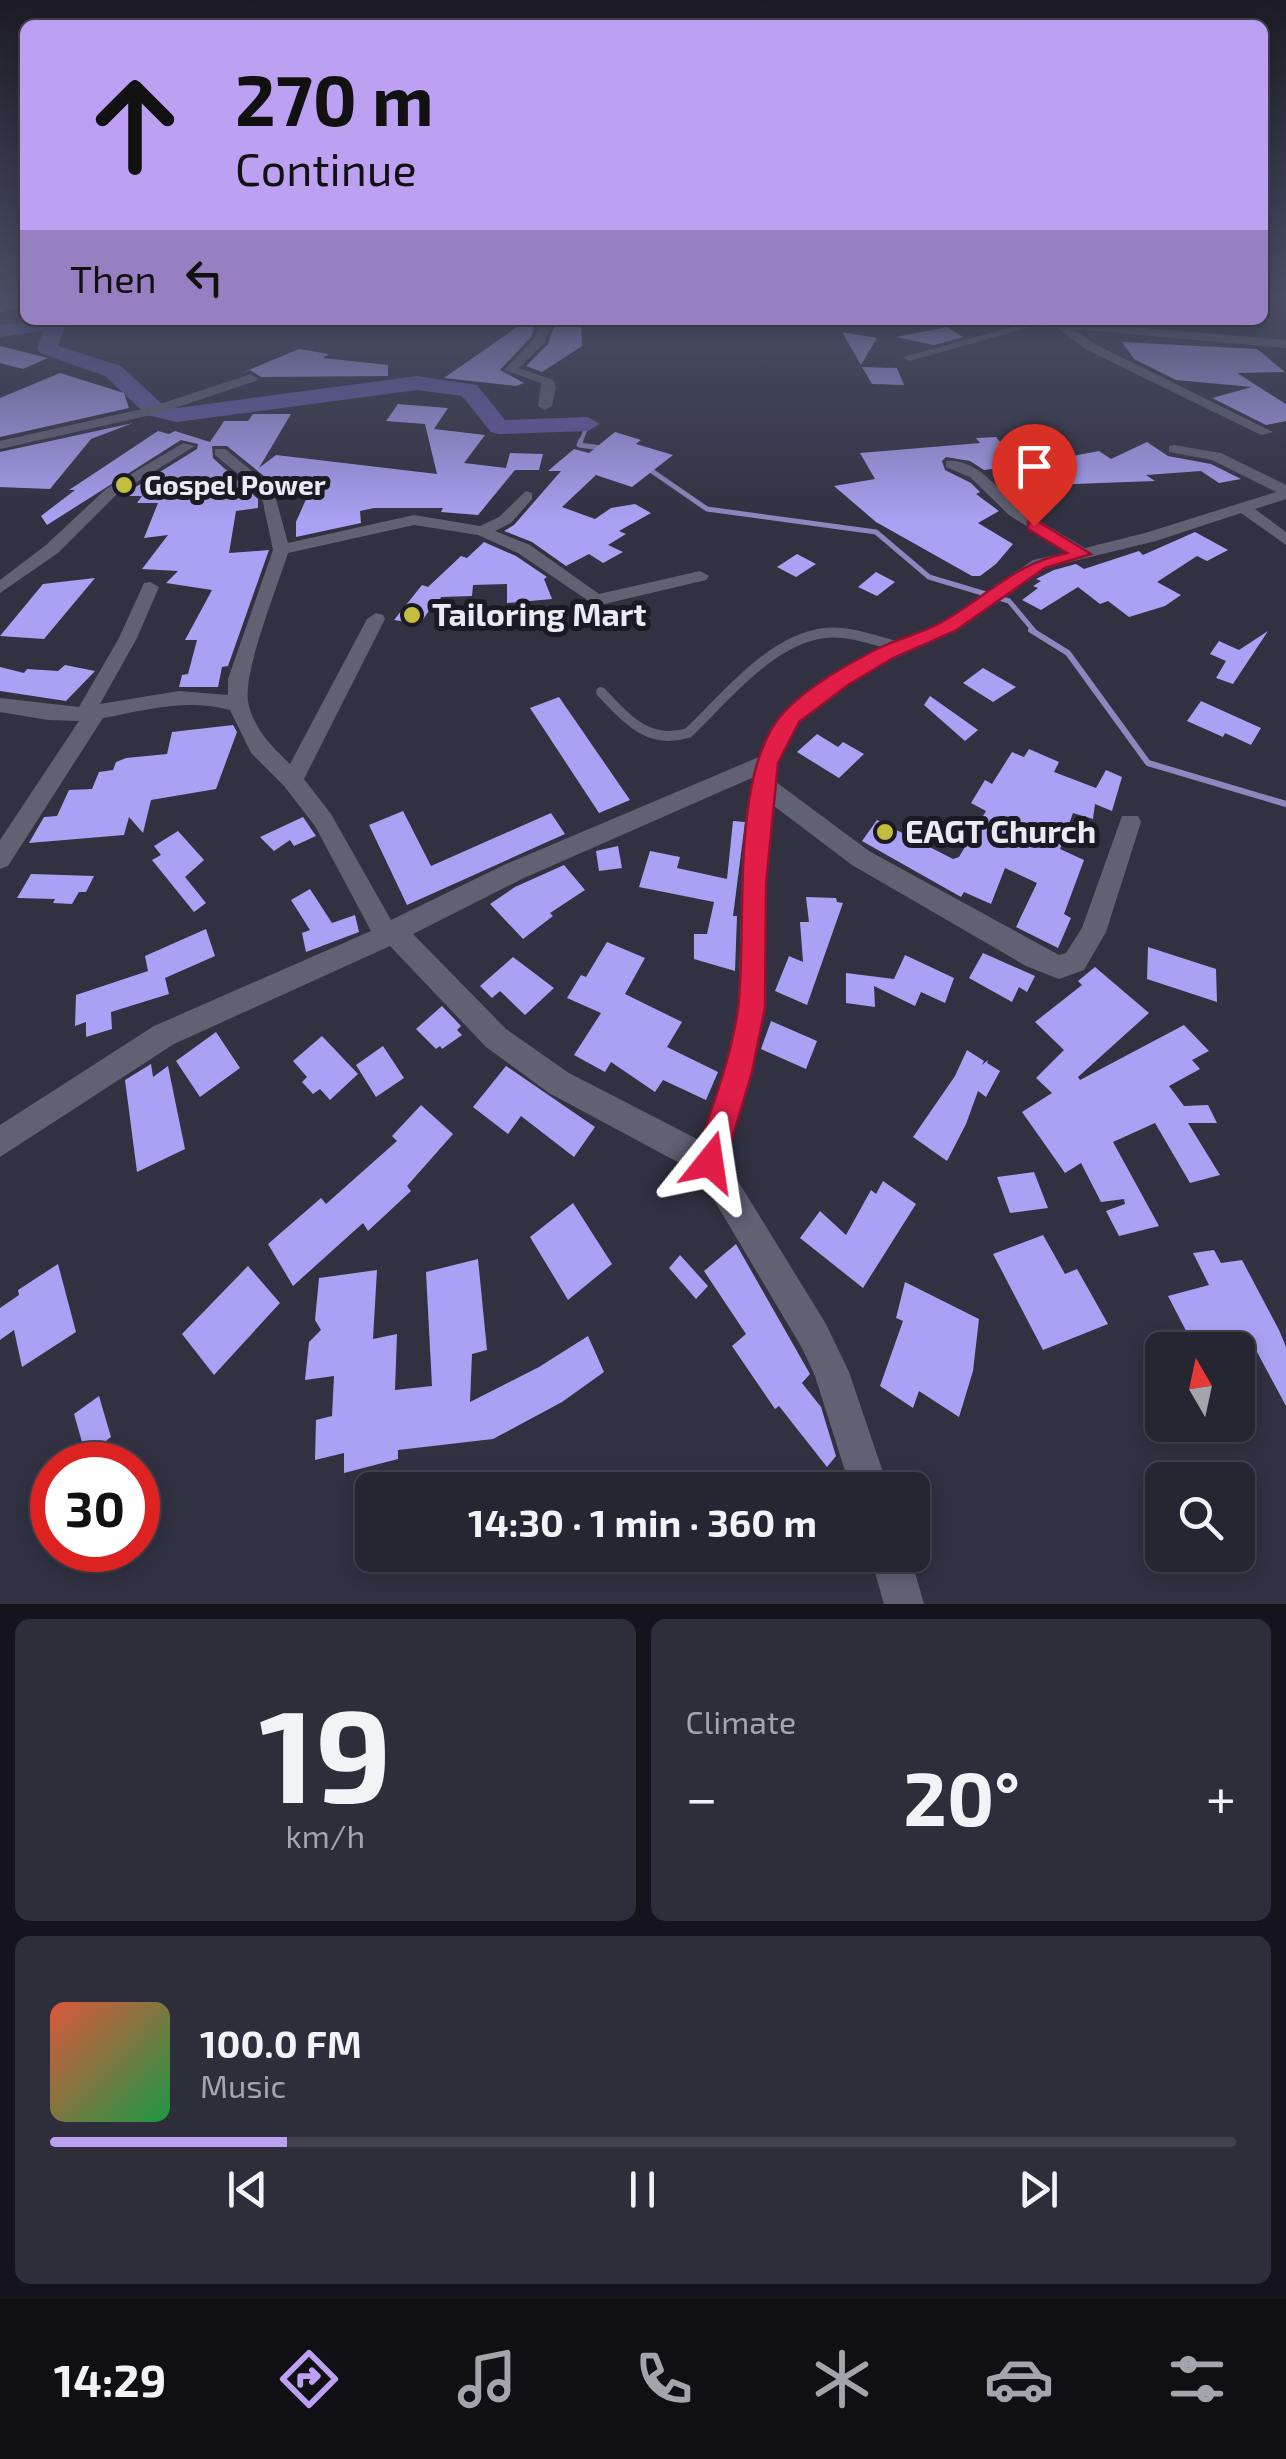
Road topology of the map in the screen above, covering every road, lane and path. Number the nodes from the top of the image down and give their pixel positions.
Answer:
1 (510, 370) edge
2 (1140, 370) edge
3 (252, 378) dead end
4 (546, 406) dead end
5 (1266, 432) dead end
6 (0, 446) edge
7 (188, 446) dead end
8 (1174, 450) dead end
9 (220, 452) dead end
10 (950, 464) dead end
11 (1286, 492) edge
12 (526, 496) dead end
13 (1244, 507) junction
14 (482, 531) junction
15 (1286, 540) edge
16 (280, 550) junction
17 (1082, 554) junction
18 (700, 576) dead end
19 (6, 584) edge
20 (150, 588) dead end
21 (0, 602) edge
22 (376, 619) dead end
23 (900, 648) junction
24 (601, 692) dead end
25 (238, 704) junction
26 (0, 705) edge
27 (91, 713) junction
28 (766, 774) junction
29 (292, 780) junction
30 (1130, 822) dead end
31 (0, 859) edge
32 (390, 934) junction
33 (0, 1142) edge
34 (710, 1162) junction
35 (864, 1472) edge
36 (895, 1572) edge
37 (904, 1604) edge

1 - 4 street
2 - 5 street
3 - 6 street
7 - 19 street
8 - 11 street
9 - 16 street
10 - 17 street
11 - 13 street
12 - 14 street
13 - 15 street
13 - 17 street
14 - 16 street
14 - 18 street
16 - 25 street
17 - 23 street
19 - 21 street
20 - 27 street
22 - 29 street
23 - 24 lane
23 - 28 street
25 - 27 street
25 - 29 street
26 - 27 street
27 - 31 street
28 - 30 street
28 - 32 street
28 - 34 street
29 - 32 street
32 - 33 street
32 - 34 street
34 - 35 street
36 - 37 street

